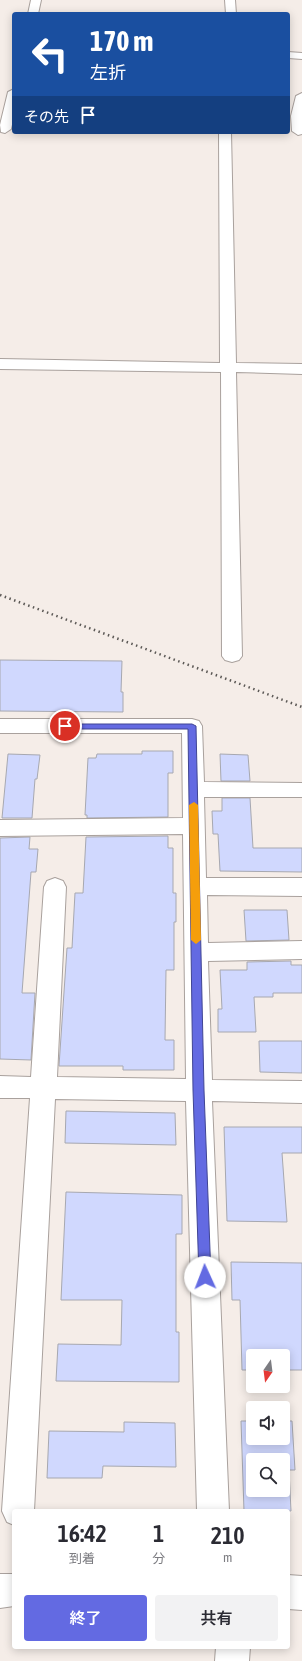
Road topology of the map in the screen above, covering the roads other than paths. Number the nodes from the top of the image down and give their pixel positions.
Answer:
1 (36, 0) edge
2 (230, 0) edge
3 (33, 12) edge
4 (231, 12) edge
5 (290, 55) edge
6 (302, 56) edge
7 (302, 96) edge
8 (12, 101) edge
9 (6, 128) edge
10 (296, 131) edge
11 (225, 134) edge
12 (0, 364) edge
13 (228, 368) junction
14 (302, 369) edge
15 (232, 656) dead end
16 (0, 726) edge
17 (193, 789) junction
18 (302, 790) edge
19 (194, 826) junction
20 (0, 828) edge
21 (195, 886) junction
22 (302, 886) edge
23 (55, 887) dead end
24 (302, 950) edge
25 (196, 952) junction
26 (0, 1087) edge
27 (44, 1088) junction
28 (198, 1090) junction
29 (302, 1092) edge
30 (18, 1509) edge
31 (213, 1509) edge
32 (290, 1592) edge
33 (302, 1593) edge
34 (233, 1649) edge
35 (232, 1661) edge

1 - 3 street
2 - 4 street
5 - 6 street
7 - 10 street
8 - 9 street
11 - 13 street
12 - 13 street
13 - 14 street
13 - 15 street
16 - 17 street
17 - 18 street
17 - 19 street
19 - 20 street
19 - 21 street
21 - 22 street
21 - 25 street
23 - 27 street
24 - 25 street
25 - 28 street
26 - 27 street
27 - 28 street
27 - 30 street
28 - 29 street
28 - 31 street
32 - 33 street
34 - 35 street

